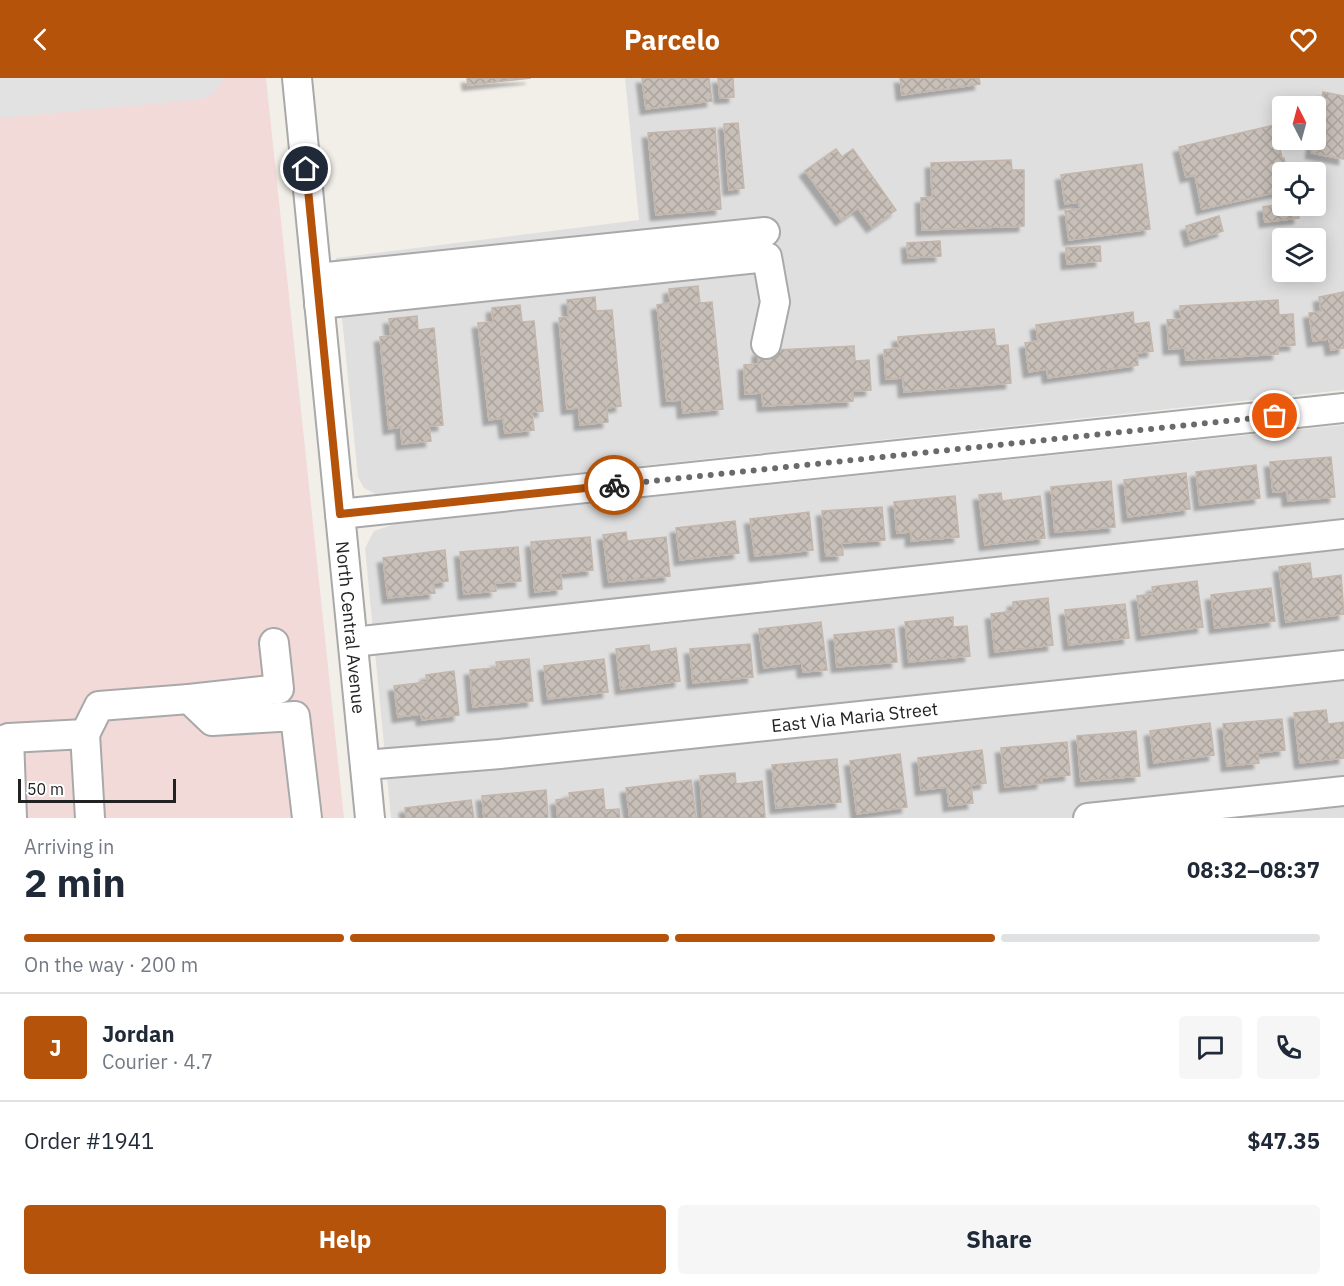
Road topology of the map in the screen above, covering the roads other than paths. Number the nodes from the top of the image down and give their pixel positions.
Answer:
1 (297, 78) edge
2 (318, 291) junction
3 (766, 344) dead end
4 (1344, 408) edge
5 (340, 514) junction
6 (1344, 534) edge
7 (353, 642) junction
8 (274, 643) dead end
9 (1344, 664) edge
10 (189, 699) junction
11 (85, 734) junction
12 (4, 739) edge
13 (365, 765) junction
14 (1344, 791) edge
15 (12, 818) edge
16 (90, 818) edge
17 (307, 818) edge
18 (370, 818) edge
19 (1088, 818) edge

1 - 2 street, North Central Avenue
2 - 3 street
2 - 5 street, North Central Avenue
4 - 5 street
5 - 7 street, North Central Avenue
6 - 7 street
7 - 13 street, North Central Avenue
8 - 10 street
9 - 13 street, East Via Maria Street
10 - 11 street
10 - 17 street
11 - 12 street
11 - 16 street
12 - 15 street
13 - 18 street, North Central Avenue
14 - 19 street

